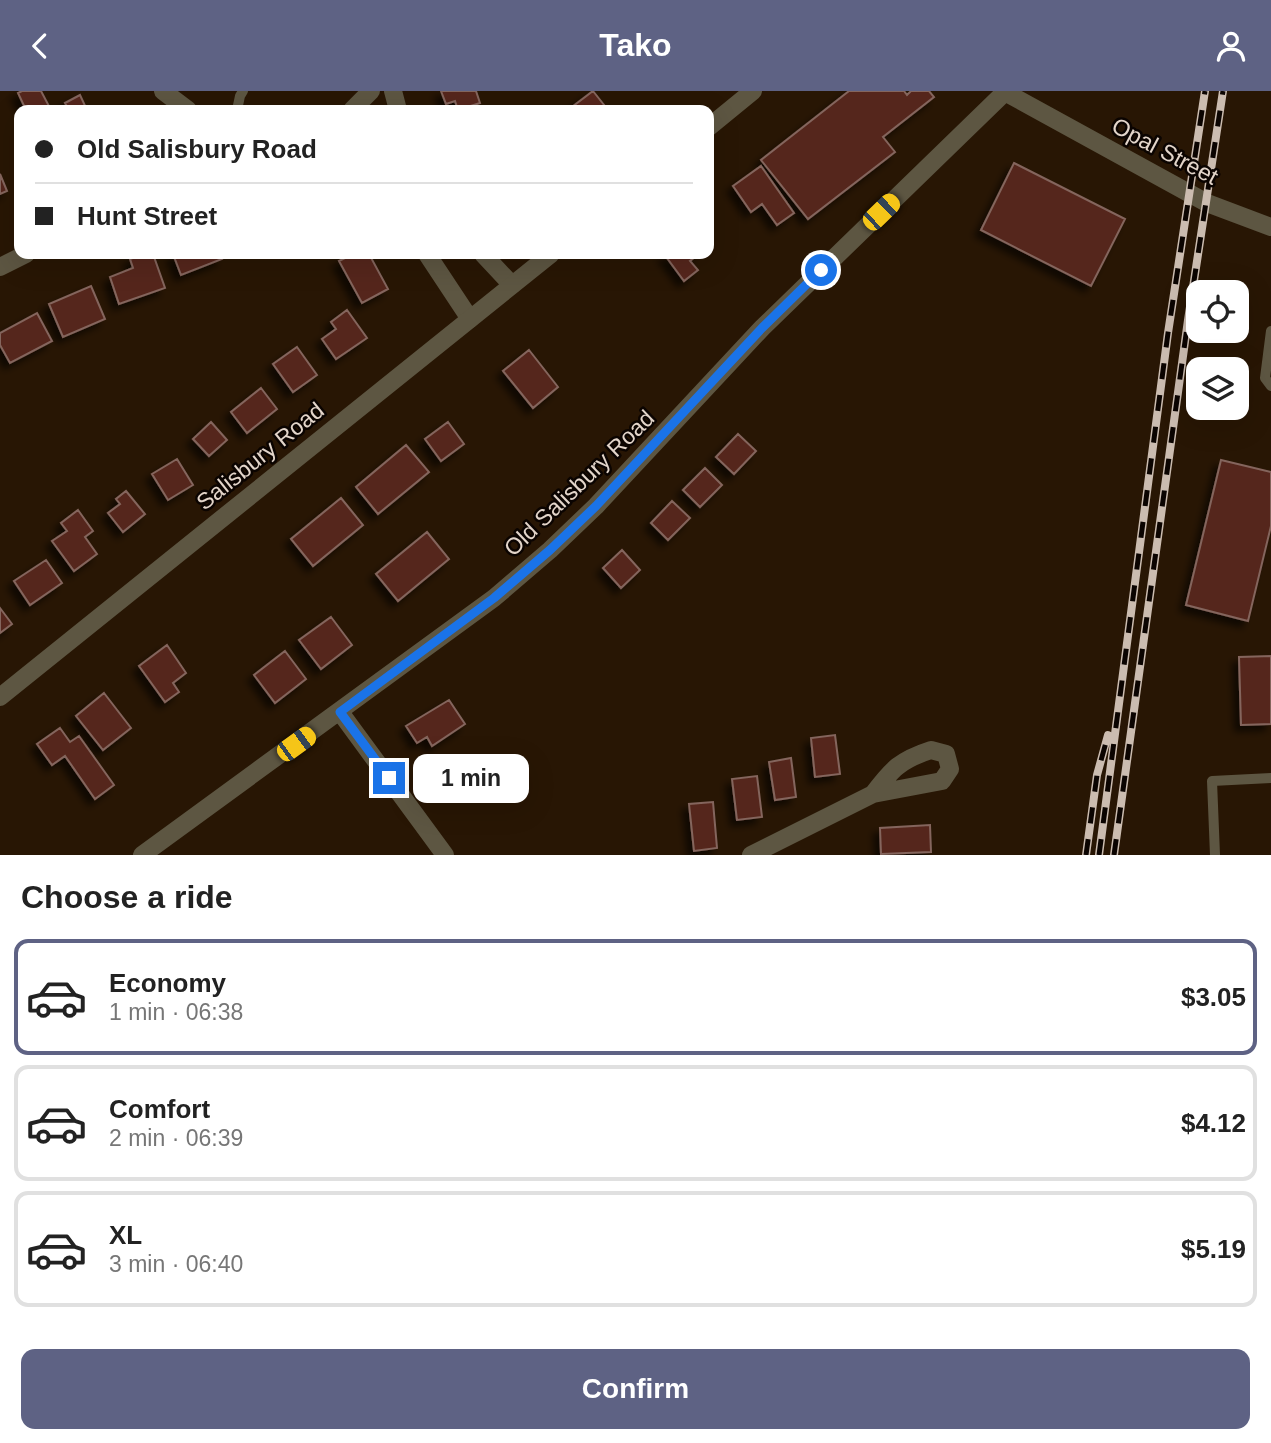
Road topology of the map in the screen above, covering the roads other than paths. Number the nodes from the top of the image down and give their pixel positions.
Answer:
1 (371, 91) edge
2 (753, 91) edge
3 (1004, 92) edge
4 (357, 105) edge
5 (714, 123) edge
6 (1271, 227) edge
7 (16, 259) edge
8 (430, 259) edge
9 (488, 259) edge
10 (545, 259) edge
11 (0, 267) edge
12 (512, 285) junction
13 (470, 319) junction
14 (1271, 331) edge
15 (1271, 386) edge
16 (0, 697) edge
17 (340, 712) junction
18 (1271, 778) edge
19 (873, 794) dead end
20 (142, 855) edge
21 (445, 855) edge
22 (751, 855) edge
23 (1215, 855) edge

1 - 4 street
2 - 5 street
3 - 6 street, Opal Street
3 - 17 street, Old Salisbury Road
7 - 11 street
8 - 13 street
9 - 12 street
10 - 12 street, Salisbury Road
12 - 13 street, Salisbury Road
13 - 16 street, Salisbury Road
14 - 15 lane
17 - 20 street, Old Salisbury Road
17 - 21 street
18 - 23 lane
19 - 22 street

